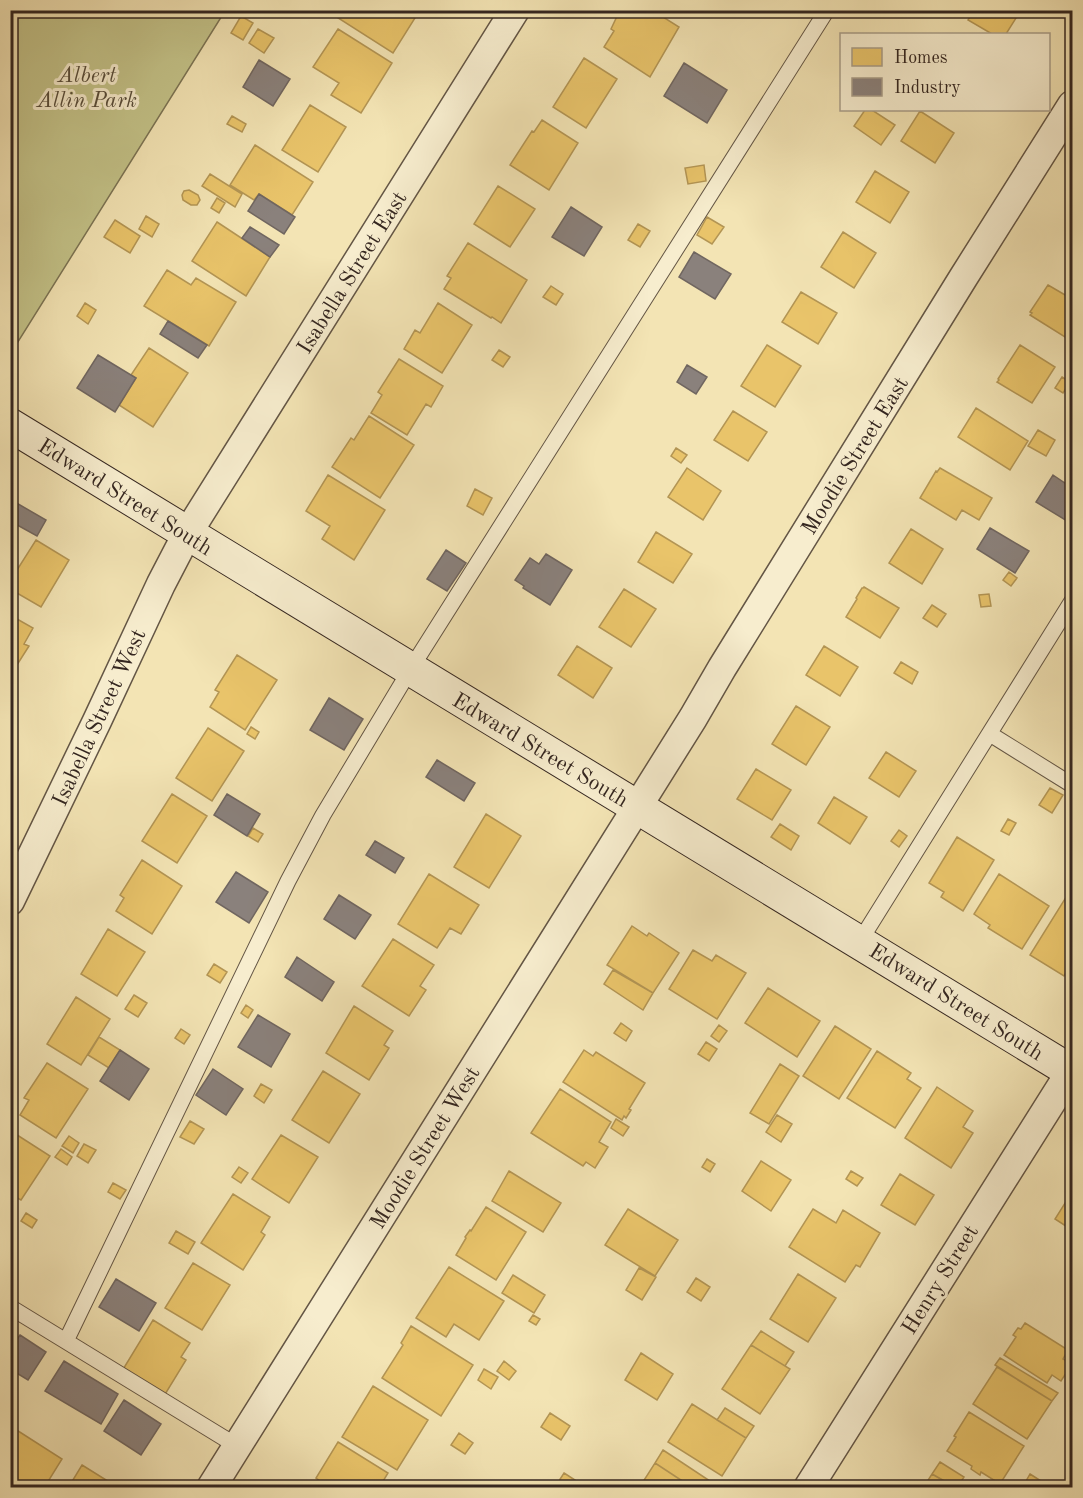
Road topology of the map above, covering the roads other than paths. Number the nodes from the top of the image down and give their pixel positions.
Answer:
1 (515, 10) edge
2 (827, 10) edge
3 (1072, 105) edge
4 (10, 425) edge
5 (187, 534) junction
6 (1072, 601) edge
7 (410, 670) junction
8 (990, 734) junction
9 (1072, 785) edge
10 (636, 807) junction
11 (10, 901) edge
12 (860, 941) junction
13 (1072, 1071) edge
14 (10, 1307) edge
15 (66, 1341) junction
16 (237, 1446) junction
17 (211, 1488) edge
18 (808, 1488) edge

1 - 5 street, Isabella Street East
2 - 7 lane
3 - 10 street, Moodie Street East
4 - 5 main road, Edward Street South
5 - 7 main road, Edward Street South
5 - 11 street, Isabella Street West
6 - 8 lane
7 - 10 main road, Edward Street South
7 - 15 lane
8 - 9 lane
8 - 12 lane
10 - 12 main road, Edward Street South
10 - 16 street, Moodie Street West
12 - 13 main road, Edward Street South
13 - 18 street, Henry Street
14 - 15 lane
15 - 16 lane
16 - 17 street, Moodie Street West

